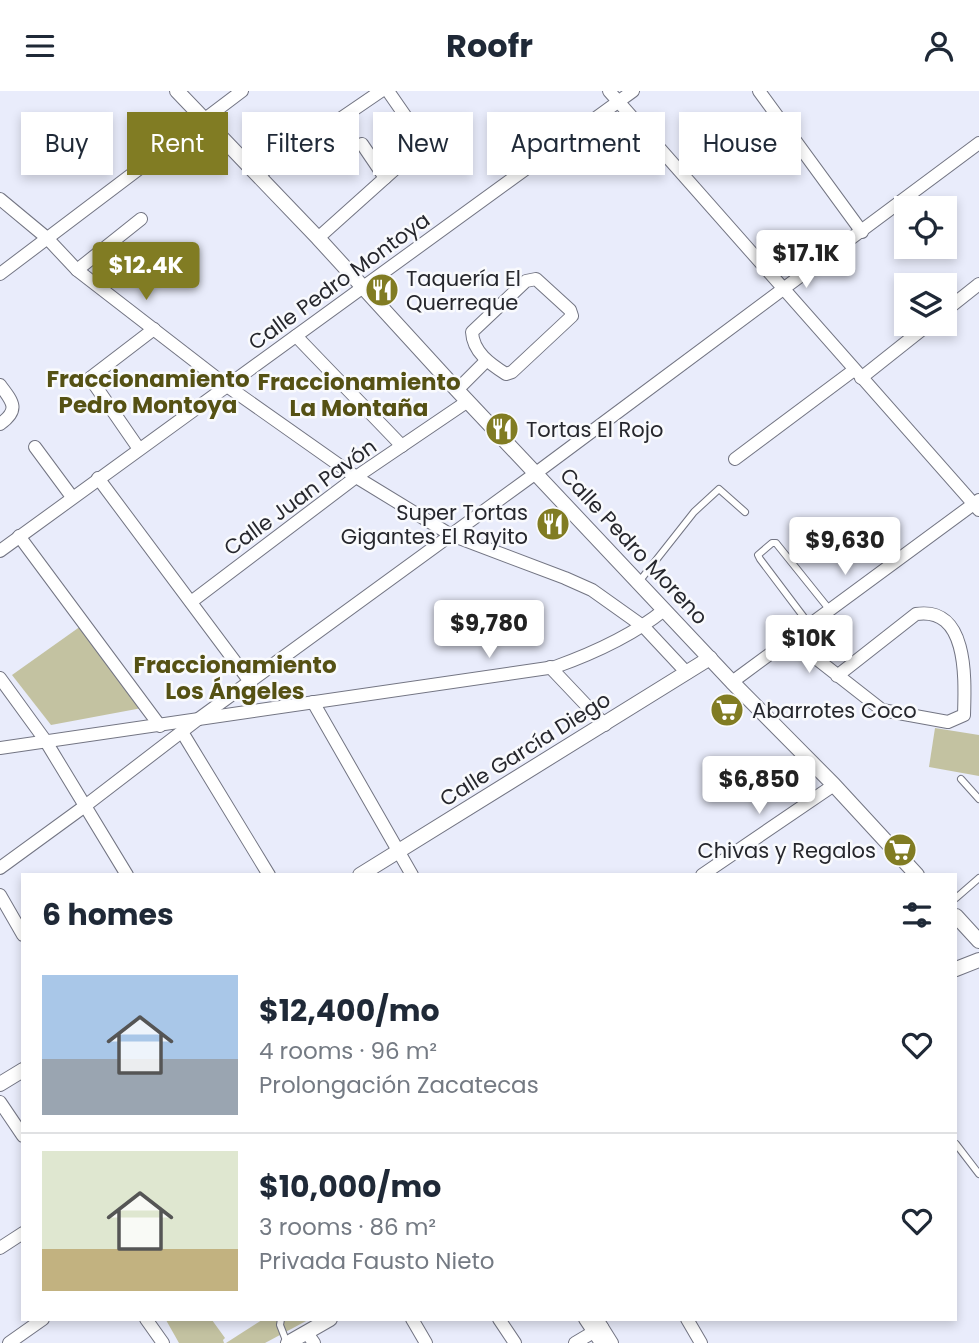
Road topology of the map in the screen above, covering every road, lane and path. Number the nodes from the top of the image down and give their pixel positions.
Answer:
1 (177, 91) edge
2 (242, 91) edge
3 (381, 91) edge
4 (388, 91) edge
5 (609, 91) edge
6 (633, 91) edge
7 (759, 91) edge
8 (618, 102) junction
9 (197, 112) edge
10 (214, 112) edge
11 (350, 112) edge
12 (979, 143) edge
13 (228, 144) edge
14 (362, 144) dead end
15 (242, 159) edge
16 (131, 175) edge
17 (258, 175) edge
18 (385, 178) junction
19 (0, 199) edge
20 (141, 219) dead end
21 (862, 232) junction
22 (47, 238) junction
23 (318, 238) junction
24 (77, 270) junction
25 (0, 274) edge
26 (979, 283) edge
27 (363, 287) junction
28 (782, 288) junction
29 (957, 301) edge
30 (155, 329) junction
31 (296, 336) junction
32 (912, 336) edge
33 (486, 361) junction
34 (858, 375) junction
35 (0, 385) edge
36 (227, 386) junction
37 (462, 396) junction
38 (0, 425) edge
39 (402, 446) junction
40 (35, 447) dead end
41 (139, 449) junction
42 (735, 459) dead end
43 (536, 473) junction
44 (356, 477) junction
45 (98, 478) junction
46 (72, 497) junction
47 (977, 504) edge
48 (745, 512) dead end
49 (19, 535) junction
50 (451, 535) junction
51 (2, 546) edge
52 (638, 583) junction
53 (191, 602) junction
54 (829, 609) junction
55 (664, 610) junction
56 (808, 624) junction
57 (643, 627) junction
58 (790, 638) junction
59 (710, 658) junction
60 (550, 667) junction
61 (687, 673) junction
62 (837, 676) junction
63 (0, 678) edge
64 (732, 682) junction
65 (251, 683) junction
66 (313, 702) junction
67 (197, 720) junction
68 (605, 725) junction
69 (160, 726) junction
70 (182, 732) junction
71 (46, 740) junction
72 (0, 748) edge
73 (961, 779) dead end
74 (834, 785) junction
75 (979, 799) edge
76 (85, 806) junction
77 (399, 851) junction
78 (0, 868) edge
79 (126, 873) edge
80 (269, 873) edge
81 (363, 873) edge
82 (411, 873) edge
83 (705, 873) edge
84 (915, 873) edge
85 (979, 878) edge
86 (0, 895) edge
87 (957, 897) edge
88 (957, 917) edge
89 (21, 932) edge
90 (979, 941) edge
91 (979, 960) edge
92 (957, 969) edge
93 (21, 1071) edge
94 (0, 1084) edge
95 (0, 1102) edge
96 (21, 1133) edge
97 (957, 1145) edge
98 (979, 1174) edge
99 (21, 1234) edge
100 (0, 1248) edge
101 (40, 1321) edge
102 (147, 1321) edge
103 (281, 1321) edge
104 (328, 1321) edge
105 (413, 1321) edge
106 (500, 1321) edge
107 (688, 1321) edge
108 (598, 1330) edge
109 (310, 1338) edge
110 (695, 1341) edge
111 (9, 1343) edge
112 (163, 1343) edge
113 (288, 1343) edge
114 (426, 1343) edge
115 (515, 1343) edge
116 (575, 1343) edge
117 (612, 1343) edge

1 - 9 street, Calle Pedro Moreno
2 - 10 street
3 - 11 street
4 - 18 street
5 - 8 street
6 - 8 street, Calle Pedro Montoya
7 - 21 street
8 - 27 street, Calle Pedro Montoya
8 - 28 street
12 - 21 street
13 - 15 street, Calle Pedro Moreno
14 - 18 street
16 - 22 street
17 - 23 street, Calle Pedro Moreno
18 - 23 street
19 - 22 street
20 - 24 street
21 - 28 street
22 - 24 street
22 - 25 street
23 - 27 street, Calle Pedro Moreno
24 - 30 street
26 - 29 street
27 - 31 street, Calle Pedro Montoya
27 - 37 street, Calle Pedro Moreno
28 - 34 street
28 - 43 street
30 - 36 street
30 - 41 street
31 - 36 street, Calle Pedro Montoya
31 - 39 street
32 - 34 street
33 - 33 street
33 - 37 street, Calle Juan Pavón
34 - 42 street
34 - 47 street
35 - 38 street
36 - 41 street, Calle Pedro Montoya
36 - 44 street
37 - 39 street, Calle Juan Pavón
37 - 43 street, Calle Pedro Moreno
39 - 44 street, Calle Juan Pavón
40 - 46 street
41 - 45 street, Calle Pedro Montoya
43 - 50 street
43 - 52 street, Calle Pedro Moreno
44 - 50 street
44 - 53 street, Calle Juan Pavón
45 - 46 street, Calle Pedro Montoya
45 - 53 street
46 - 49 street, Calle Pedro Montoya
47 - 54 street
48 - 52 lane
49 - 51 street, Calle Pedro Montoya
49 - 69 street
50 - 57 street
50 - 65 street
52 - 55 street, Calle Pedro Moreno
53 - 65 street
54 - 56 street
54 - 56 lane
55 - 57 street
55 - 59 street, Calle Pedro Moreno
56 - 58 street
57 - 60 street
57 - 61 street
58 - 62 street
58 - 64 street
59 - 61 street, Calle García Diego
59 - 64 street, Calle Pedro Moreno
60 - 66 street
60 - 68 street
61 - 68 street, Calle García Diego
62 - 62 street
63 - 71 street
64 - 74 street, Calle Pedro Moreno
65 - 67 street
66 - 67 street
66 - 77 street
67 - 69 street
67 - 70 street
68 - 77 street, Calle García Diego
69 - 71 street
70 - 76 street
70 - 80 street
71 - 72 street
71 - 76 street
73 - 75 lane
74 - 83 street
74 - 84 street, Calle Pedro Moreno
76 - 78 street
76 - 79 street
77 - 81 street, Calle García Diego
77 - 82 street
85 - 87 lane
86 - 89 street
88 - 90 street
91 - 92 street
93 - 94 street
95 - 96 street
97 - 98 lane
99 - 100 street
101 - 111 street
102 - 112 street
103 - 113 lane
104 - 109 street
105 - 114 street
106 - 115 street
107 - 110 street
108 - 116 street
108 - 117 street
109 - 113 street

